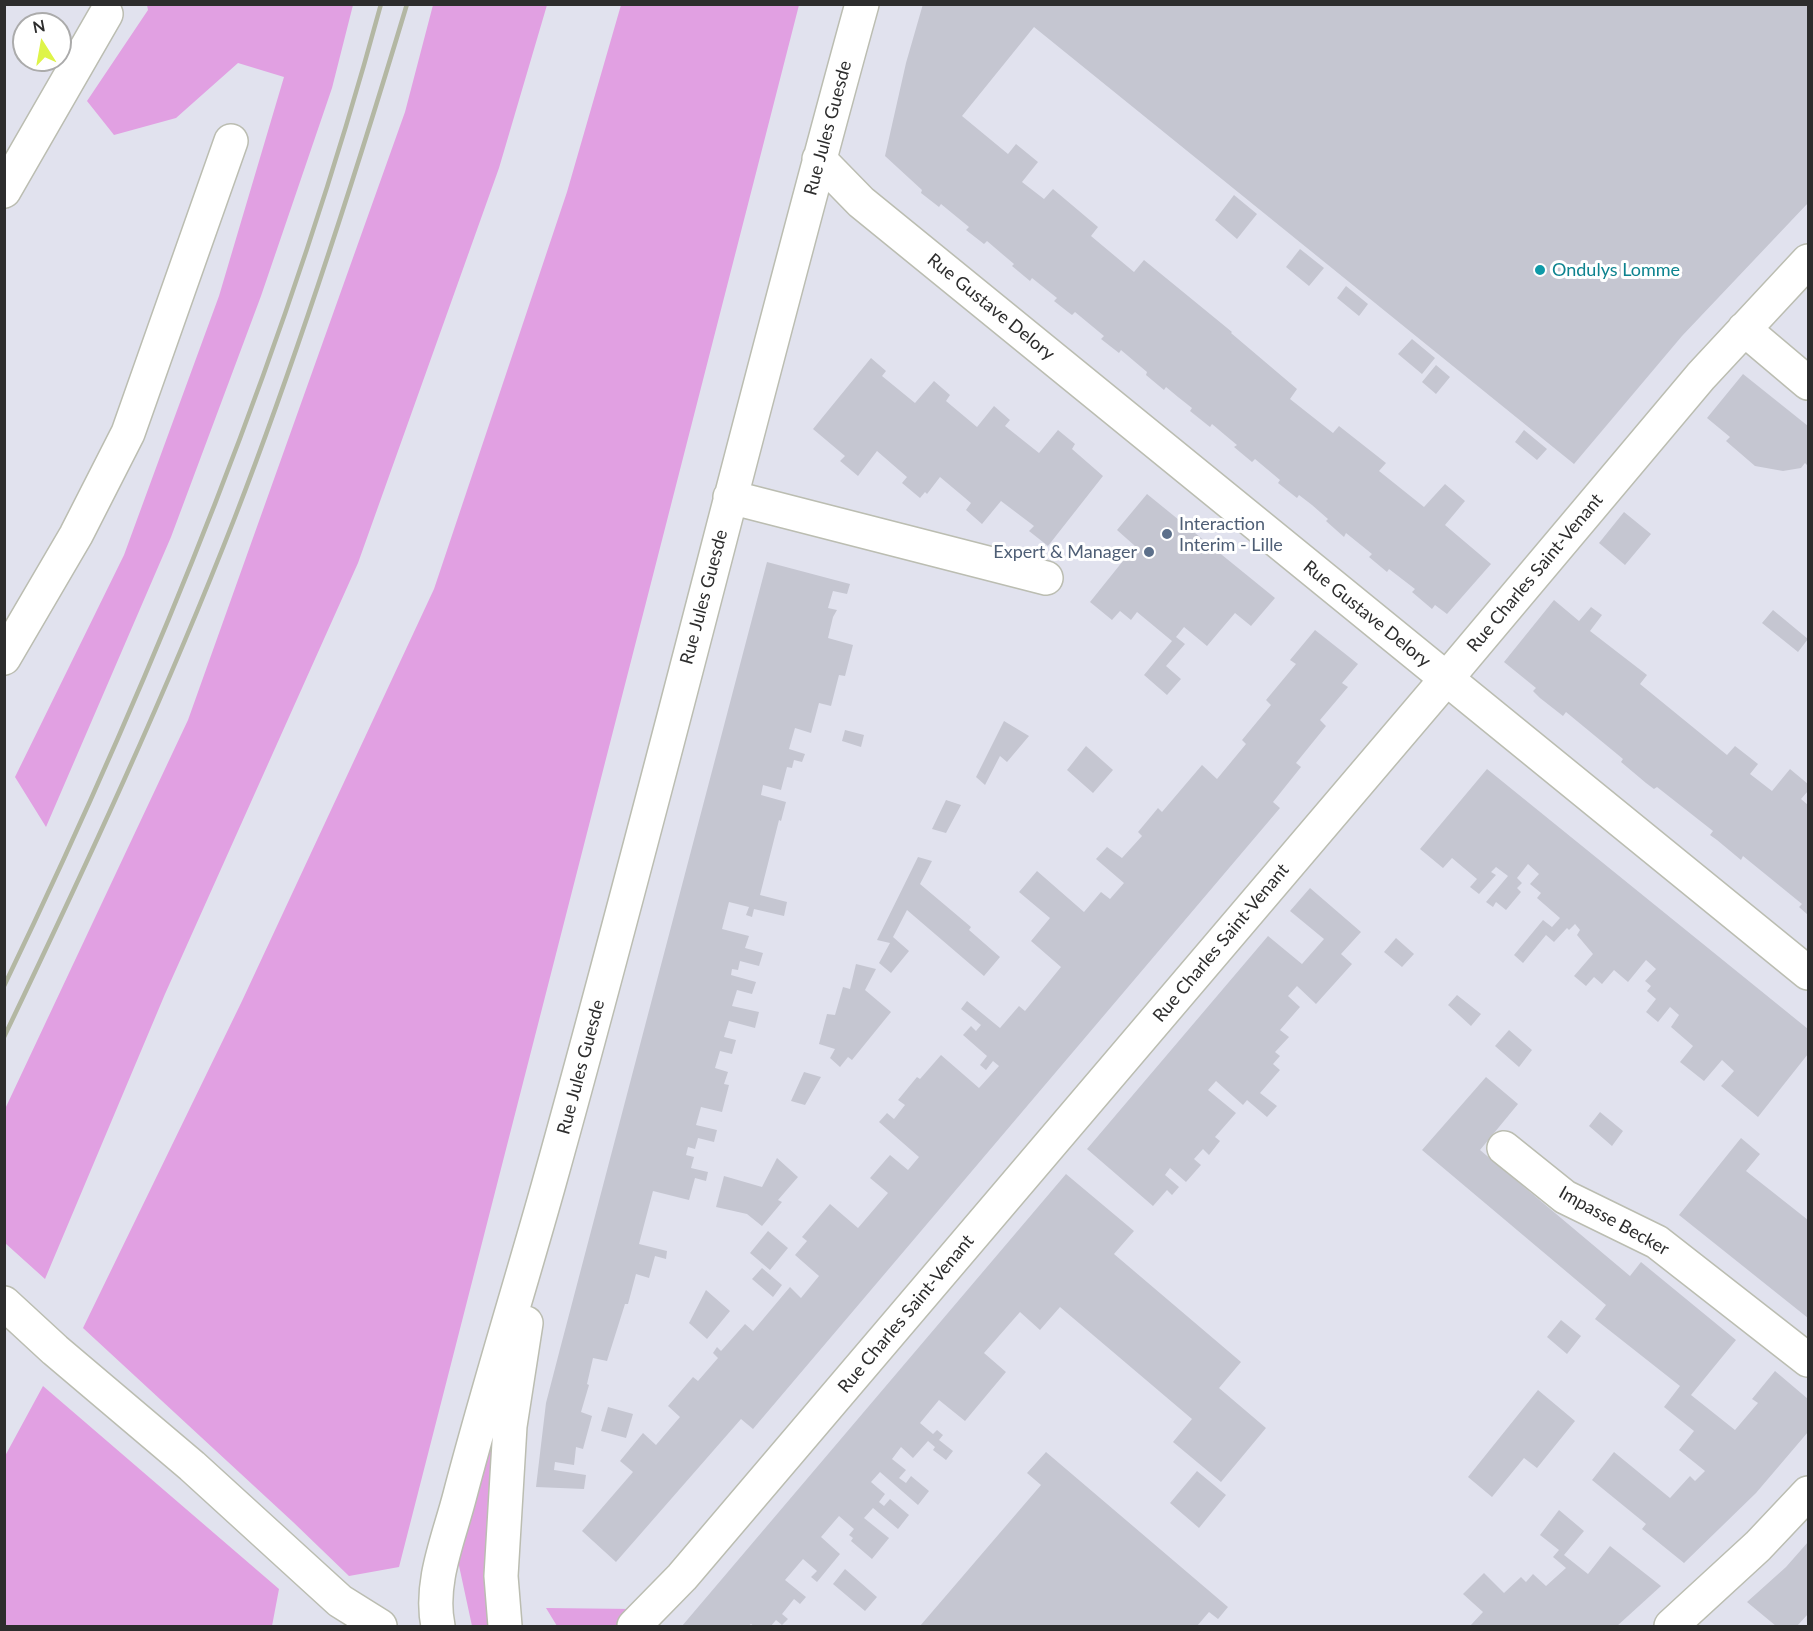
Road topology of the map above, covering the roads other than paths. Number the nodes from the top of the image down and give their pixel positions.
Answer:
1 (862, 4) edge
2 (106, 14) dead end
3 (231, 141) dead end
4 (819, 159) junction
5 (4, 191) edge
6 (1809, 261) edge
7 (1744, 329) junction
8 (1809, 384) edge
9 (730, 497) junction
10 (1046, 578) dead end
11 (4, 658) edge
12 (1447, 678) junction
13 (1809, 973) edge
14 (1504, 1148) dead end
15 (547, 1190) junction
16 (4, 1303) edge
17 (1809, 1360) edge
18 (1809, 1493) edge
19 (448, 1543) junction
20 (380, 1626) edge
21 (438, 1626) edge
22 (460, 1626) edge
23 (505, 1626) edge
24 (634, 1626) edge
25 (1671, 1626) edge

1 - 4 street, Rue Jules Guesde
2 - 5 street
3 - 11 street
4 - 9 street, Rue Jules Guesde
4 - 12 street, Rue Gustave Delory
6 - 7 street, Rue Charles Saint-Venant
7 - 8 street
7 - 12 street, Rue Charles Saint-Venant
9 - 10 street
9 - 15 street, Rue Jules Guesde
12 - 13 street, Rue Gustave Delory
12 - 24 street, Rue Charles Saint-Venant
14 - 17 street, Impasse Becker
15 - 19 street, Rue Jules Guesde
15 - 23 street, Rue Jules Guesde
16 - 20 street
18 - 25 street
19 - 21 street, Rue Jules Guesde
19 - 22 street, Rue Jules Guesde

